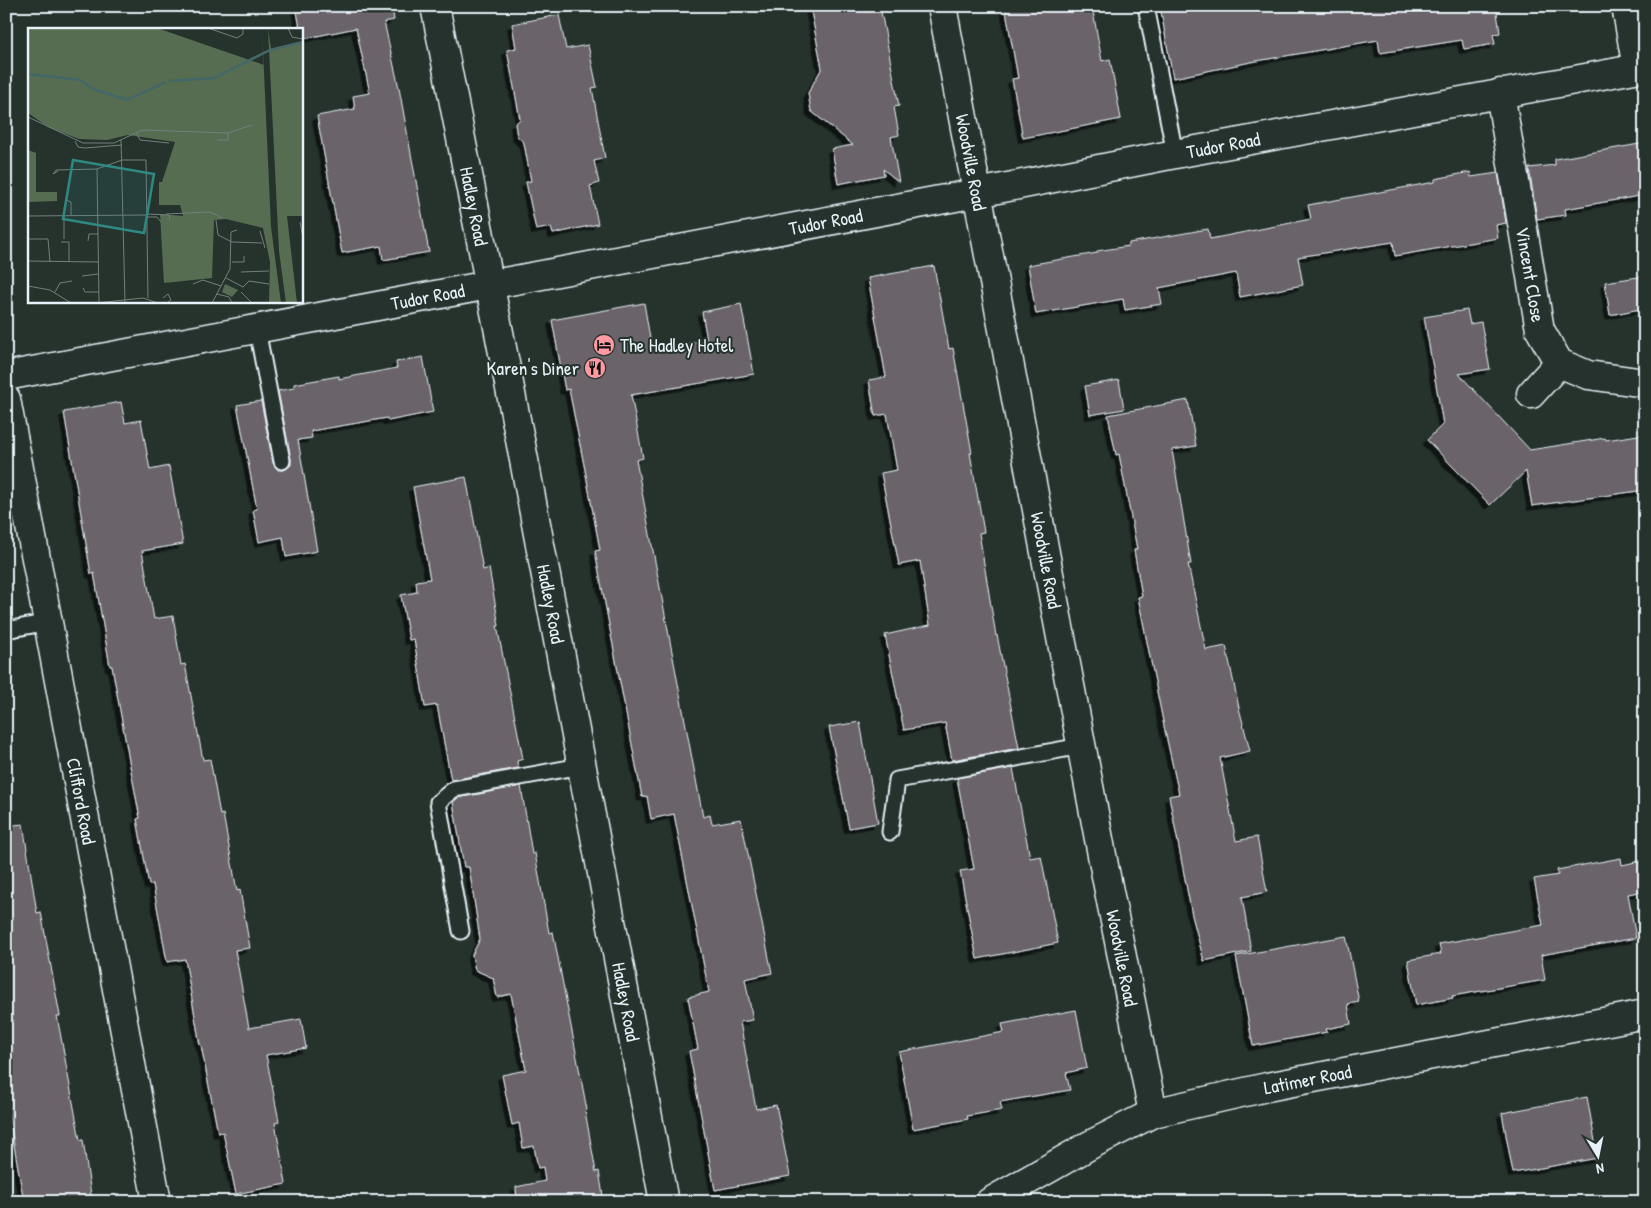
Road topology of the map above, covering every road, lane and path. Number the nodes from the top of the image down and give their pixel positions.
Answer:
1 (435, 6) edge
2 (942, 6) edge
3 (1146, 6) edge
4 (1626, 6) edge
5 (1641, 68) edge
6 (1500, 93) junction
7 (1175, 154) junction
8 (977, 192) junction
9 (490, 284) junction
10 (257, 329) junction
11 (1559, 363) junction
12 (6, 376) edge
13 (1645, 383) edge
14 (1531, 394) dead end
15 (6, 399) edge
16 (282, 461) dead end
17 (49, 622) junction
18 (6, 630) edge
19 (1081, 746) junction
20 (582, 766) junction
21 (890, 832) dead end
22 (461, 931) dead end
23 (1645, 1014) edge
24 (1153, 1113) junction
25 (157, 1202) edge
26 (664, 1202) edge
27 (990, 1202) edge

1 - 9 street, Hadley Road
2 - 8 street, Woodville Road
3 - 7 lane
4 - 5 street
5 - 6 street, Tudor Road
6 - 7 street, Tudor Road
6 - 11 street, Vincent Close
7 - 8 street, Tudor Road
8 - 9 street, Tudor Road
8 - 19 street, Woodville Road
9 - 10 street, Tudor Road
9 - 20 street, Hadley Road
10 - 12 street, Tudor Road
10 - 16 lane
11 - 13 street
11 - 14 street
15 - 17 street, Clifford Road
17 - 18 lane
17 - 25 street, Clifford Road
19 - 21 lane
19 - 24 street, Woodville Road
20 - 22 lane
20 - 26 street, Hadley Road
23 - 24 street, Latimer Road
24 - 27 street, Latimer Road

